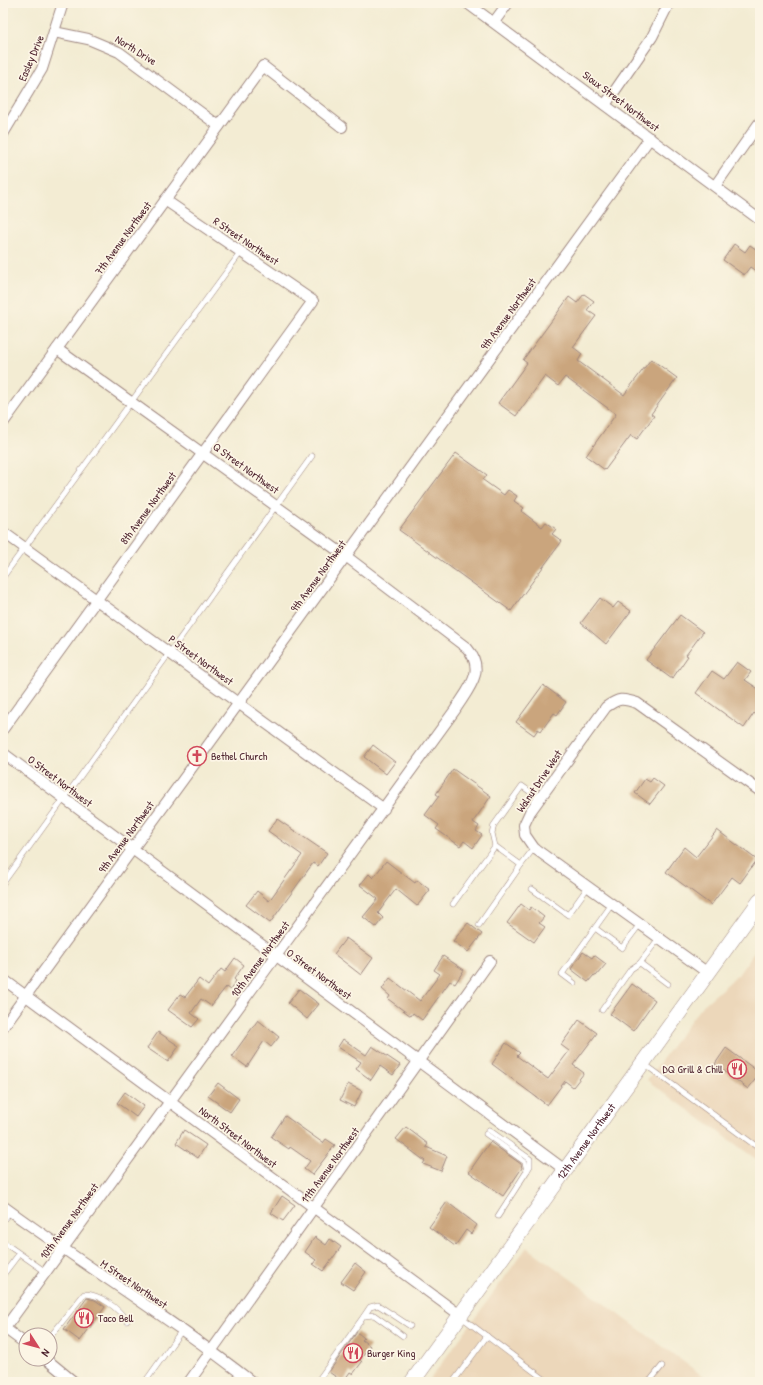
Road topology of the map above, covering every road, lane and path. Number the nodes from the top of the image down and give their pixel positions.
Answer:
1 (63, 3) edge
2 (467, 3) edge
3 (508, 3) edge
4 (670, 3) edge
5 (494, 22) junction
6 (54, 32) junction
7 (605, 104) junction
8 (760, 122) edge
9 (219, 126) junction
10 (342, 127) dead end
11 (3, 134) edge
12 (650, 138) junction
13 (715, 186) junction
14 (165, 200) junction
15 (760, 220) edge
16 (241, 252) junction
17 (313, 301) joint
18 (57, 349) junction
19 (132, 402) junction
20 (3, 423) edge
21 (203, 453) junction
22 (312, 456) dead end
23 (276, 505) junction
24 (3, 532) edge
25 (25, 548) junction
26 (347, 556) junction
27 (3, 577) edge
28 (97, 600) junction
29 (418, 610) joint
30 (169, 652) junction
31 (239, 703) junction
32 (3, 729) edge
33 (3, 753) edge
34 (760, 791) edge
35 (539, 798) junction
36 (64, 799) junction
37 (384, 809) junction
38 (495, 846) junction
39 (534, 848) junction
40 (132, 850) junction
41 (521, 865) junction
42 (3, 883) edge
43 (588, 887) junction
44 (532, 889) dead end
45 (760, 901) edge
46 (453, 904) dead end
47 (612, 904) junction
48 (640, 924) junction
49 (479, 925) dead end
50 (595, 928) junction
51 (659, 938) junction
52 (276, 957) junction
53 (490, 962) dead end
54 (640, 963) junction
55 (708, 973) junction
56 (3, 979) edge
57 (574, 983) dead end
58 (668, 984) dead end
59 (26, 995) junction
60 (602, 1010) dead end
61 (3, 1027) edge
62 (419, 1062) junction
63 (642, 1063) junction
64 (171, 1102) junction
65 (488, 1132) dead end
66 (760, 1149) edge
67 (565, 1170) junction
68 (7, 1208) edge
69 (313, 1208) junction
70 (498, 1216) dead end
71 (3, 1220) edge
72 (3, 1242) edge
73 (63, 1249) junction
74 (19, 1254) junction
75 (46, 1272) junction
76 (3, 1275) edge
77 (460, 1315) junction
78 (364, 1316) junction
79 (127, 1321) dead end
80 (410, 1326) dead end
81 (58, 1327) edge
82 (4, 1328) edge
83 (182, 1330) junction
84 (403, 1336) dead end
85 (487, 1336) junction
86 (18, 1338) edge
87 (213, 1351) junction
88 (662, 1366) dead end
89 (56, 1367) edge
90 (74, 1382) edge
91 (145, 1382) edge
92 (189, 1382) edge
93 (252, 1382) edge
94 (317, 1382) edge
95 (412, 1382) edge
96 (453, 1382) edge
97 (548, 1382) edge
98 (649, 1382) edge

1 - 6 street
2 - 5 street, Sioux Street Northwest
3 - 5 street
4 - 7 street
5 - 7 street, Sioux Street Northwest
6 - 9 street, North Drive
6 - 11 street, Easley Drive
7 - 12 street, Sioux Street Northwest
8 - 13 street
9 - 10 street, 7th Avenue Northwest
9 - 14 street, 7th Avenue Northwest
12 - 13 street, Sioux Street Northwest
12 - 26 street, 9th Avenue Northwest
13 - 15 street, Sioux Street Northwest
14 - 16 street, R Street Northwest
14 - 18 street, 7th Avenue Northwest
16 - 17 street, R Street Northwest
16 - 19 lane
17 - 21 street, 8th Avenue Northwest
18 - 19 street, Q Street Northwest
18 - 20 street, 7th Avenue Northwest
19 - 21 street, Q Street Northwest
19 - 25 lane
21 - 23 street, Q Street Northwest
21 - 28 street, 8th Avenue Northwest
22 - 23 lane
23 - 26 street, Q Street Northwest
23 - 30 lane
24 - 25 street, P Street Northwest
25 - 27 lane
25 - 28 street, P Street Northwest
26 - 29 street, Q Street Northwest
26 - 31 street, 9th Avenue Northwest
28 - 30 street, P Street Northwest
28 - 32 street, 8th Avenue Northwest
29 - 37 street, 10th Avenue Northwest
30 - 31 street, P Street Northwest
30 - 36 lane
31 - 37 street, P Street Northwest
31 - 40 street, 9th Avenue Northwest
33 - 36 street, O Street Northwest
34 - 35 street, Walnut Drive West
35 - 38 lane
35 - 39 street, Walnut Drive West
36 - 40 street, O Street Northwest
36 - 42 lane
37 - 52 street, 10th Avenue Northwest
38 - 41 lane
38 - 46 lane
39 - 41 lane
39 - 43 street, Walnut Drive West
40 - 52 street, O Street Northwest
40 - 59 street, 9th Avenue Northwest
41 - 49 lane
43 - 44 lane
43 - 47 street, Walnut Drive West
45 - 55 main road, 12th Avenue Northwest
47 - 48 street, Walnut Drive West
47 - 50 lane
48 - 50 lane
48 - 51 street, Walnut Drive West
50 - 57 lane
51 - 54 lane
51 - 55 street, Walnut Drive West
52 - 62 street, O Street Northwest
52 - 64 street, 10th Avenue Northwest
53 - 62 street, 11th Avenue Northwest
54 - 58 lane
54 - 60 lane
55 - 63 main road, 12th Avenue Northwest
56 - 59 street, North Street Northwest
59 - 61 street, 9th Avenue Northwest
59 - 64 street, North Street Northwest
62 - 67 street, O Street Northwest
62 - 69 street, 11th Avenue Northwest
63 - 66 lane
63 - 67 main road, 12th Avenue Northwest
64 - 69 street, North Street Northwest
64 - 73 street, 10th Avenue Northwest
65 - 70 lane
67 - 77 main road, 12th Avenue Northwest
68 - 71 lane
68 - 73 street, M Street Northwest
69 - 77 street, North Street Northwest
69 - 87 street, 11th Avenue Northwest
72 - 74 lane
73 - 75 street, 10th Avenue Northwest
73 - 83 street, M Street Northwest
74 - 75 lane
74 - 76 lane
75 - 82 street, 10th Avenue Northwest
77 - 85 lane
77 - 95 main road, 12th Avenue Northwest
78 - 80 lane
78 - 84 lane
78 - 94 lane
79 - 81 lane
82 - 86 street
83 - 87 street, M Street Northwest
83 - 91 lane
85 - 96 lane
85 - 97 lane
87 - 92 street, 11th Avenue Northwest
87 - 93 street, M Street Northwest
88 - 98 lane
89 - 90 street

